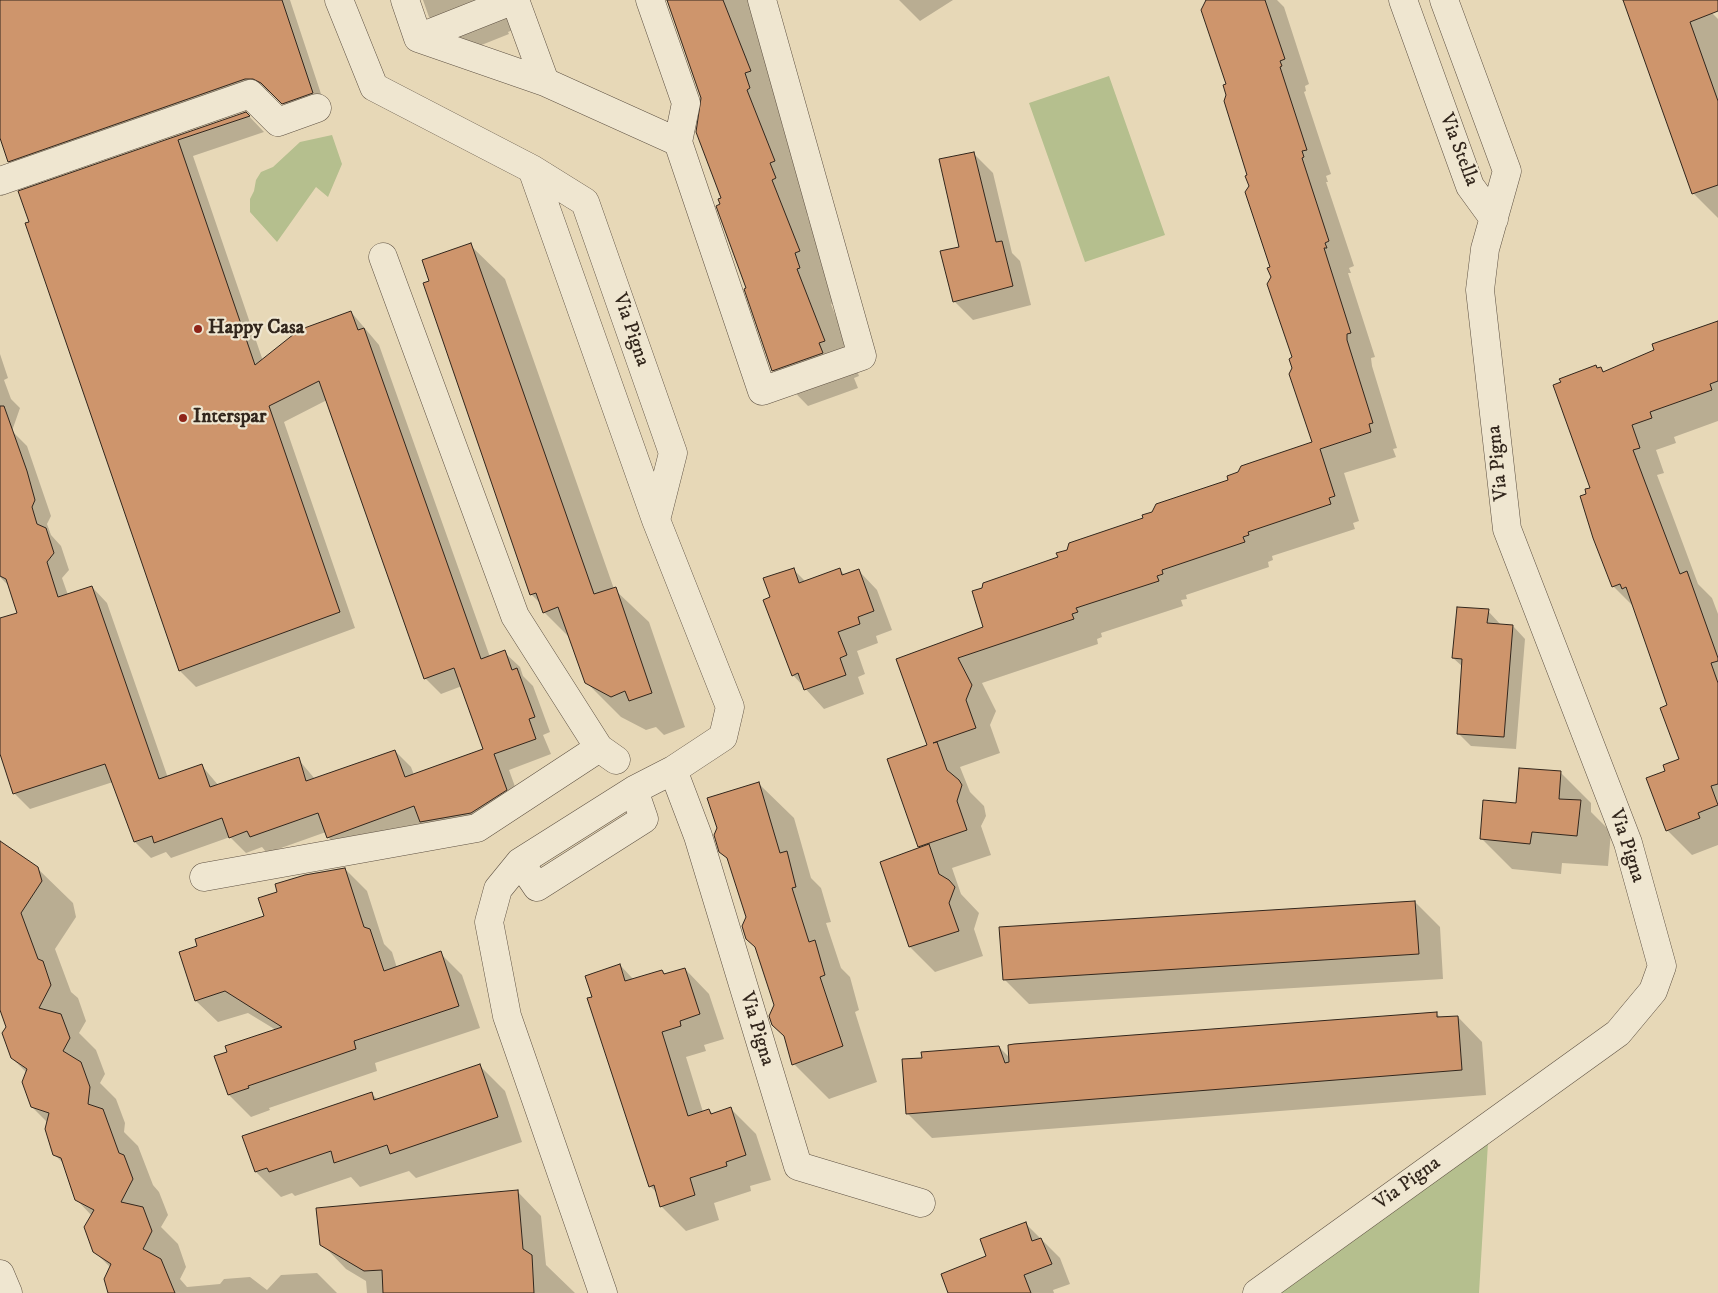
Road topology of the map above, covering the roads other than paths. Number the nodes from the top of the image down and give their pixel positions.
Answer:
1 (339, 0) edge
2 (405, 0) edge
3 (515, 0) edge
4 (650, 0) edge
5 (762, 0) edge
6 (1403, 0) edge
7 (1444, 0) edge
8 (418, 38) junction
9 (545, 82) junction
10 (317, 108) dead end
11 (678, 142) junction
12 (532, 169) junction
13 (0, 181) edge
14 (1494, 219) junction
15 (383, 257) dead end
16 (622, 308) junction
17 (586, 322) junction
18 (656, 520) junction
19 (673, 770) junction
20 (204, 877) dead end
21 (921, 1203) dead end
22 (0, 1274) edge
23 (8, 1293) edge
24 (603, 1293) edge
25 (1257, 1293) edge

1 - 12 street, Via Pigna
2 - 8 street
3 - 8 street
3 - 9 street
4 - 11 street
5 - 11 street
6 - 14 street, Via Stella
7 - 14 street, Via Stella
8 - 9 street
9 - 11 street
10 - 13 street
12 - 16 street, Via Pigna
12 - 17 street, Via Pigna
14 - 25 street, Via Pigna
15 - 20 street
16 - 17 street
16 - 18 street, Via Pigna
17 - 18 street, Via Pigna
18 - 19 street, Via Pigna
19 - 21 street, Via Pigna
19 - 24 street, Via Pigna
22 - 23 street

